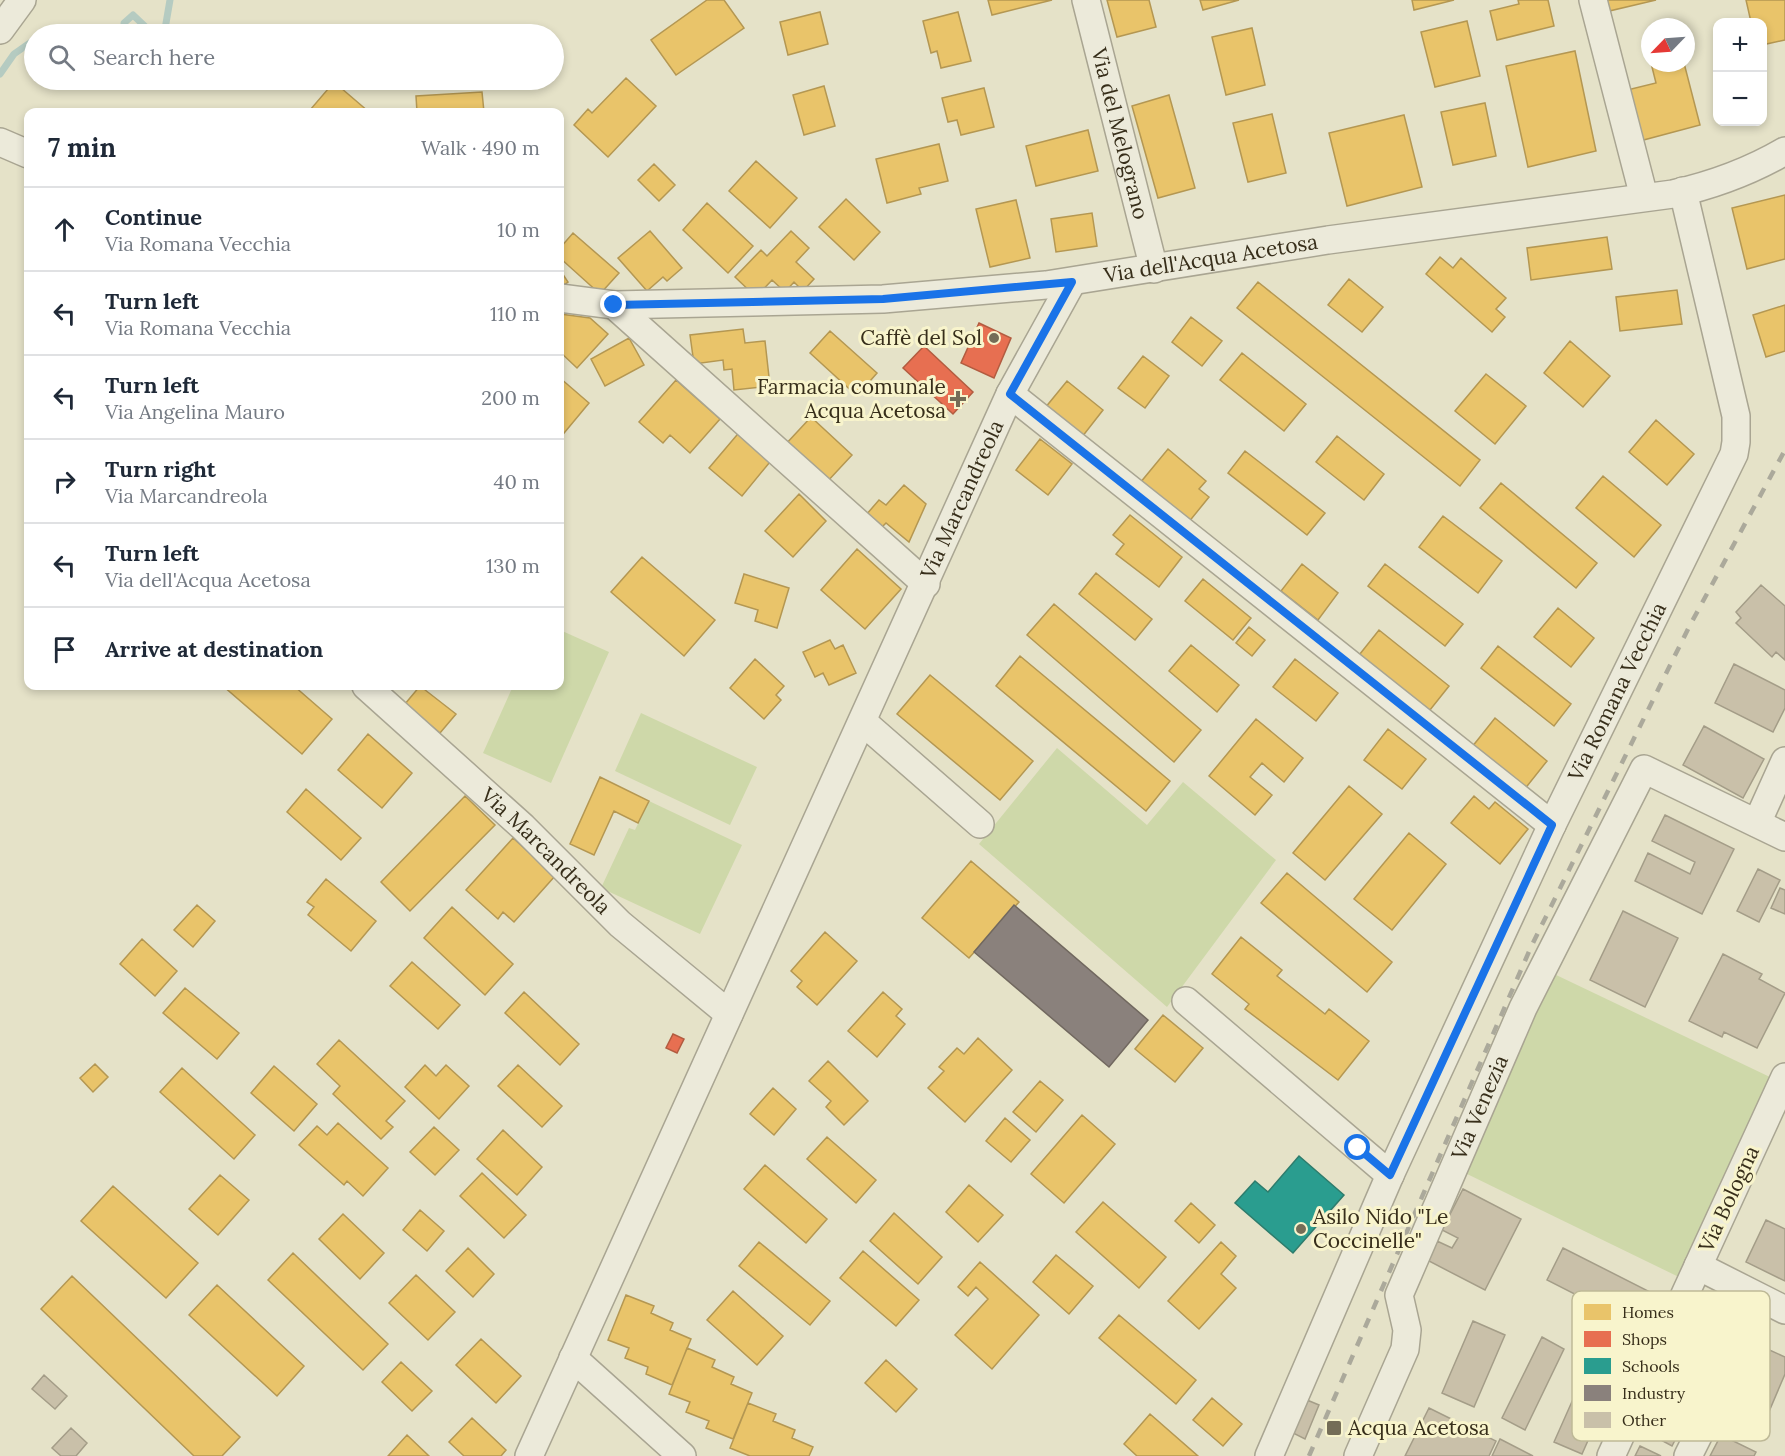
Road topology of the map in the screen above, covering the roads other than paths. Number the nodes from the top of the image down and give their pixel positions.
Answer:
1 (22, 0) edge
2 (1086, 0) edge
3 (1593, 0) edge
4 (0, 30) edge
5 (0, 142) edge
6 (1785, 151) edge
7 (24, 152) edge
8 (1683, 191) junction
9 (1644, 197) junction
10 (1154, 269) junction
11 (1072, 282) junction
12 (564, 299) edge
13 (614, 305) junction
14 (1010, 394) junction
15 (926, 584) junction
16 (370, 690) edge
17 (863, 722) junction
18 (1785, 761) edge
19 (1757, 823) junction
20 (980, 824) dead end
21 (1552, 825) junction
22 (1785, 837) edge
23 (1186, 1001) dead end
24 (729, 1014) junction
25 (1785, 1077) edge
26 (1390, 1175) junction
27 (1698, 1266) junction
28 (1687, 1291) edge
29 (1747, 1291) edge
30 (1770, 1302) edge
31 (1785, 1310) edge
32 (573, 1358) junction
33 (1618, 1441) edge
34 (1696, 1441) edge
35 (529, 1456) edge
36 (682, 1456) edge
37 (1269, 1456) edge
38 (1358, 1456) edge
39 (1611, 1456) edge
40 (1688, 1456) edge

1 - 4 street
2 - 10 street, Via del Melograno
3 - 9 street
5 - 7 street
6 - 8 street, Via dell'Acqua Acetosa
8 - 9 street, Via dell'Acqua Acetosa
8 - 21 street, Via Romana Vecchia
9 - 10 street, Via dell'Acqua Acetosa
10 - 11 street, Via dell'Acqua Acetosa
11 - 13 street, Via dell'Acqua Acetosa
11 - 14 street, Via Marcandreola
12 - 13 street, Via dell'Acqua Acetosa
13 - 15 street
14 - 15 street, Via Marcandreola
14 - 21 street
15 - 17 street, Via Marcandreola
16 - 24 street, Via Marcandreola
17 - 20 street
17 - 24 street, Via Marcandreola
18 - 19 street
19 - 22 street
19 - 38 street, Via Venezia
21 - 26 street, Via Romana Vecchia
23 - 26 street
24 - 32 street, Via Marcandreola
25 - 27 street, Via Bologna
26 - 37 street, Via Romana Vecchia
27 - 28 street
27 - 29 street, Via Bologna
30 - 31 street, Via Bologna
32 - 35 street, Via Marcandreola
32 - 36 street
33 - 39 street
34 - 40 street

